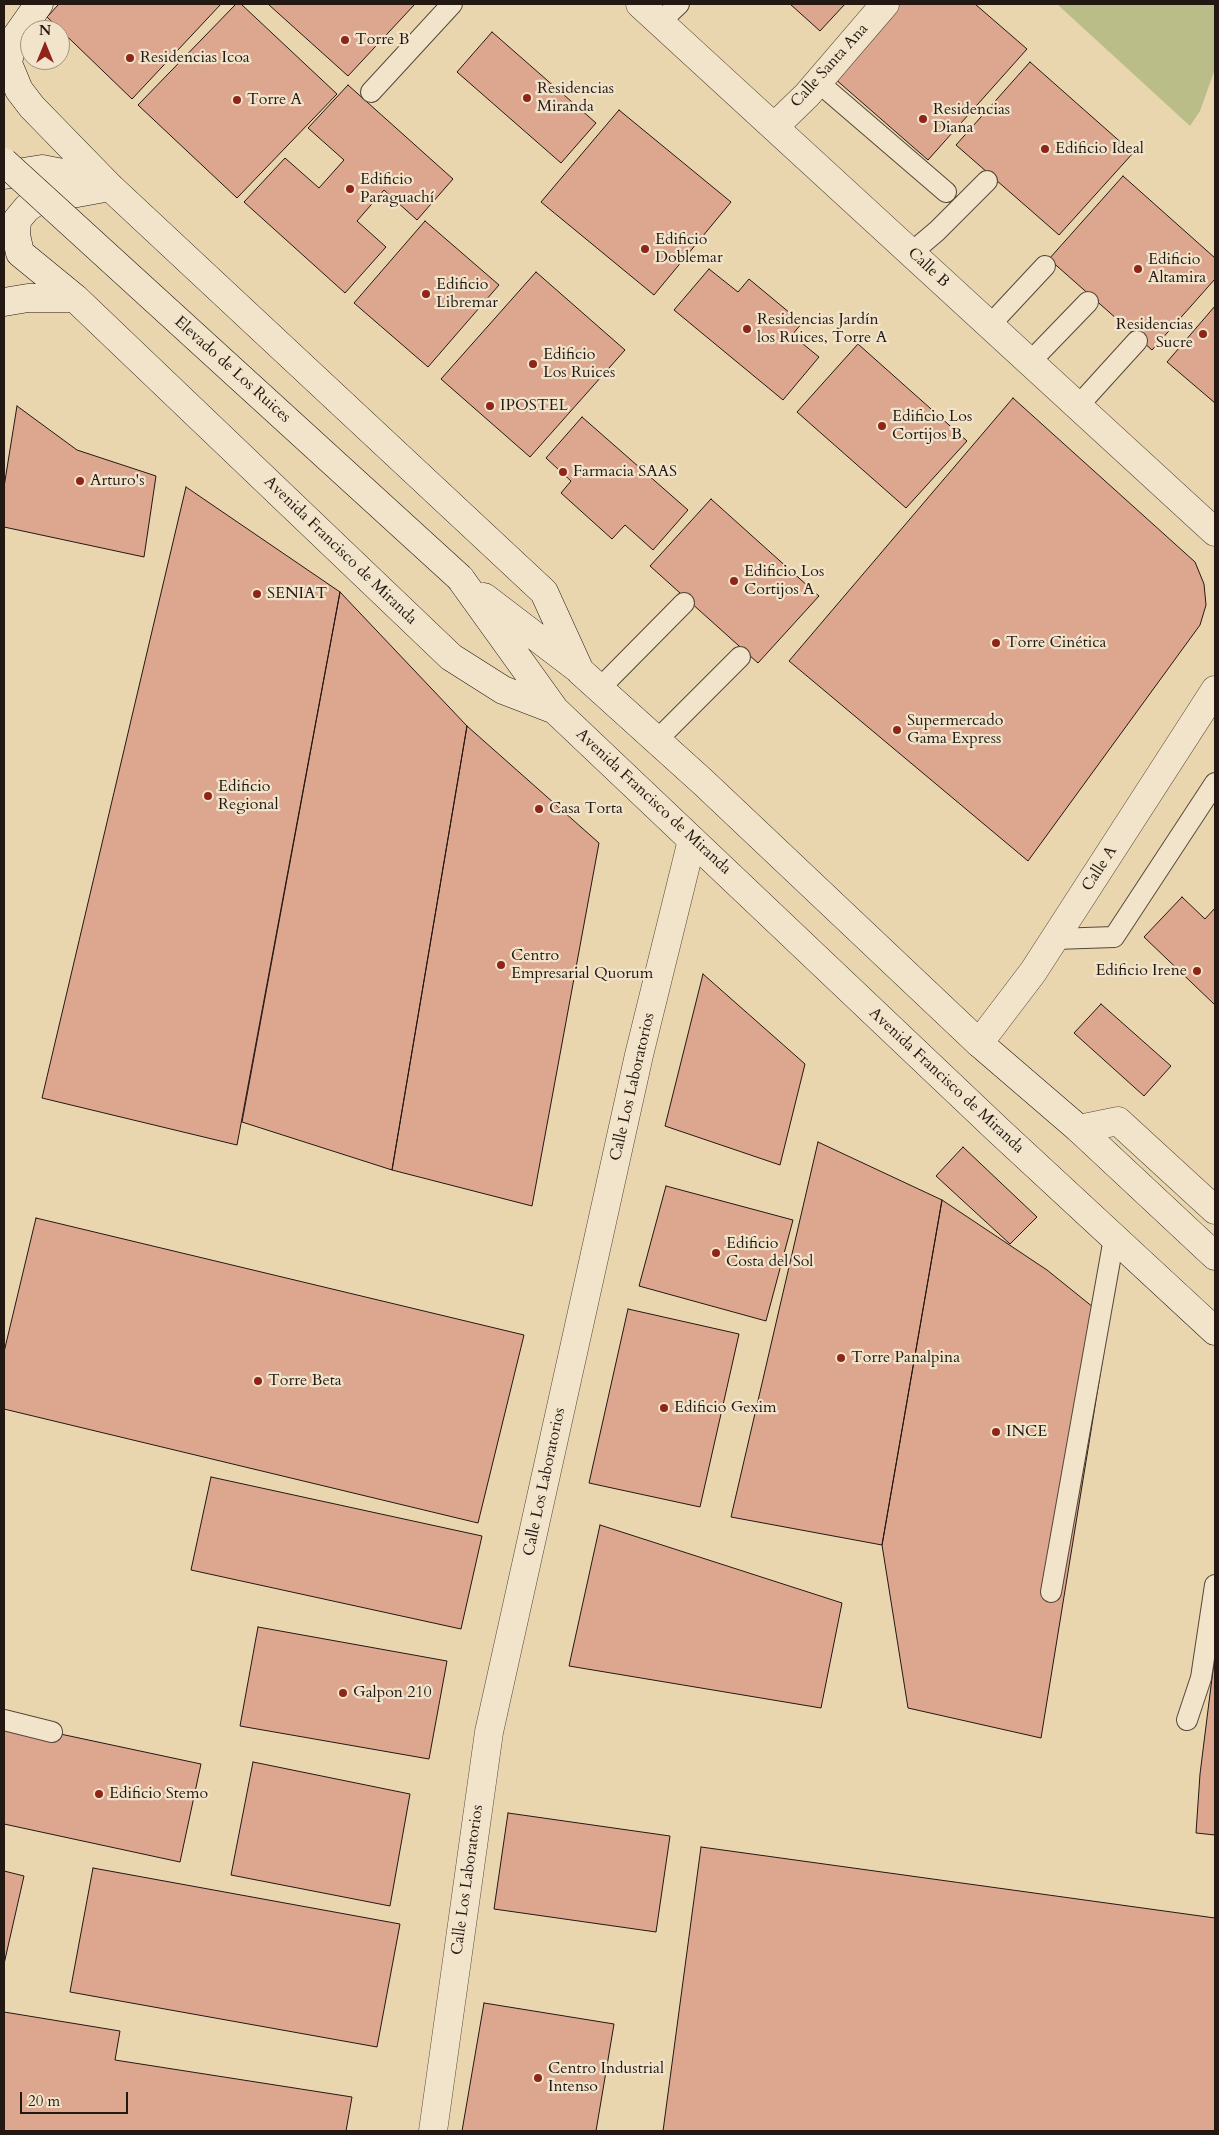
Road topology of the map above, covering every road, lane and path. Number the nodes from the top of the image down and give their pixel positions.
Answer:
1 (452, 4) edge
2 (885, 4) edge
3 (660, 10) edge
4 (24, 13) edge
5 (5, 67) edge
6 (818, 82) junction
7 (371, 92) dead end
8 (774, 127) junction
9 (4, 162) edge
10 (4, 176) edge
11 (987, 181) dead end
12 (110, 186) junction
13 (946, 192) dead end
14 (911, 253) junction
15 (1045, 266) dead end
16 (74, 298) junction
17 (4, 302) edge
18 (1088, 302) dead end
19 (990, 326) junction
20 (1137, 341) dead end
21 (1030, 362) junction
22 (1078, 406) junction
23 (1215, 532) edge
24 (460, 578) junction
25 (684, 603) dead end
26 (740, 657) dead end
27 (590, 680) junction
28 (1215, 690) edge
29 (555, 710) junction
30 (657, 740) junction
31 (1215, 783) edge
32 (692, 840) junction
33 (1055, 939) junction
34 (979, 1043) junction
35 (1079, 1129) junction
36 (1215, 1210) edge
37 (1114, 1238) junction
38 (1215, 1256) edge
39 (1215, 1331) edge
40 (1215, 1585) edge
41 (1051, 1592) dead end
42 (4, 1720) edge
43 (1187, 1720) dead end
44 (52, 1732) dead end
45 (433, 2131) edge

1 - 7 lane
2 - 6 main road, Calle Santa Ana
3 - 8 main road, Calle B
4 - 5 main road
5 - 12 main road
6 - 8 main road, Calle Santa Ana
6 - 13 lane
8 - 14 main road, Calle B
9 - 24 main road, Elevado de Los Ruices, bridge
10 - 12 main road
11 - 14 lane
12 - 16 main road, Avenida Francisco de Miranda
12 - 27 main road
14 - 19 main road, Calle B
15 - 19 lane
16 - 17 main road
16 - 29 main road, Avenida Francisco de Miranda
18 - 21 lane
19 - 21 main road, Calle B
20 - 22 lane
21 - 22 main road, Calle B
22 - 23 main road, Calle B
24 - 27 main road, Elevado de Los Ruices
24 - 29 main road, Elevado de Los Ruices
25 - 27 lane
26 - 30 lane
27 - 30 main road
28 - 33 main road, Calle A
29 - 32 main road, Avenida Francisco de Miranda
30 - 34 main road
31 - 33 lane
32 - 37 main road, Avenida Francisco de Miranda
32 - 45 main road, Calle Los Laboratorios
33 - 34 main road, Calle A
34 - 35 main road
35 - 36 main road
35 - 38 main road
37 - 39 main road, Avenida Francisco de Miranda
37 - 41 lane
40 - 43 lane
42 - 44 lane

